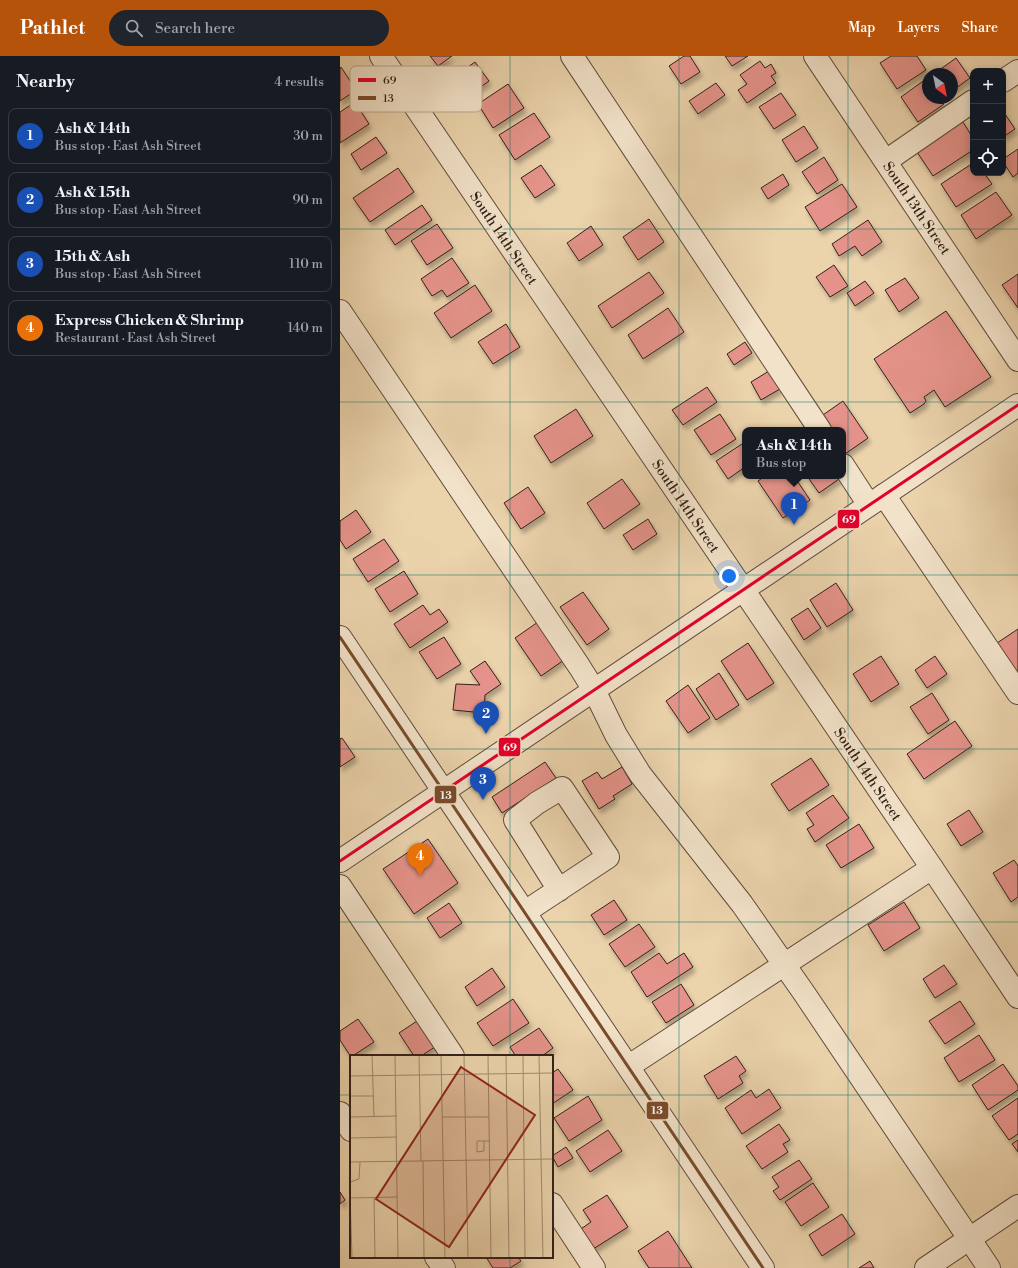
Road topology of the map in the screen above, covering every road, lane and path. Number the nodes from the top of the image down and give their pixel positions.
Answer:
1 (381, 56) edge
2 (572, 56) edge
3 (815, 56) edge
4 (388, 66) edge
5 (1018, 71) edge
6 (1006, 79) edge
7 (970, 103) edge
8 (419, 112) edge
9 (886, 160) junction
10 (340, 311) edge
11 (1018, 360) edge
12 (1018, 405) edge
13 (818, 427) edge
14 (846, 468) edge
15 (876, 500) junction
16 (743, 591) junction
17 (340, 637) edge
18 (594, 690) junction
19 (1018, 693) edge
20 (444, 792) junction
21 (340, 861) edge
22 (932, 868) junction
23 (340, 886) edge
24 (559, 890) junction
25 (525, 912) junction
26 (784, 964) junction
27 (1018, 997) edge
28 (452, 1055) edge
29 (629, 1066) junction
30 (340, 1113) edge
31 (350, 1128) edge
32 (553, 1206) edge
33 (1018, 1206) edge
34 (969, 1239) junction
35 (437, 1258) edge
36 (444, 1268) edge
37 (594, 1268) edge
38 (763, 1268) edge
39 (926, 1268) edge
40 (988, 1268) edge

1 - 4 street, South 14th Street
2 - 13 street
3 - 9 street, South 13th Street
5 - 6 street
7 - 9 street
8 - 16 street, South 14th Street
9 - 11 street, South 13th Street
10 - 18 street
12 - 15 street
14 - 15 street
15 - 16 street
15 - 19 street
16 - 18 street
16 - 22 street, South 14th Street
17 - 20 street
18 - 20 street
18 - 26 street
20 - 21 street
20 - 25 street
22 - 26 street
22 - 27 street, South 14th Street
23 - 28 street
24 - 24 street
24 - 25 street
25 - 29 street
26 - 29 street
26 - 34 street
29 - 38 street
30 - 31 street
32 - 37 street
33 - 34 street
34 - 39 street
34 - 40 street
35 - 36 street

